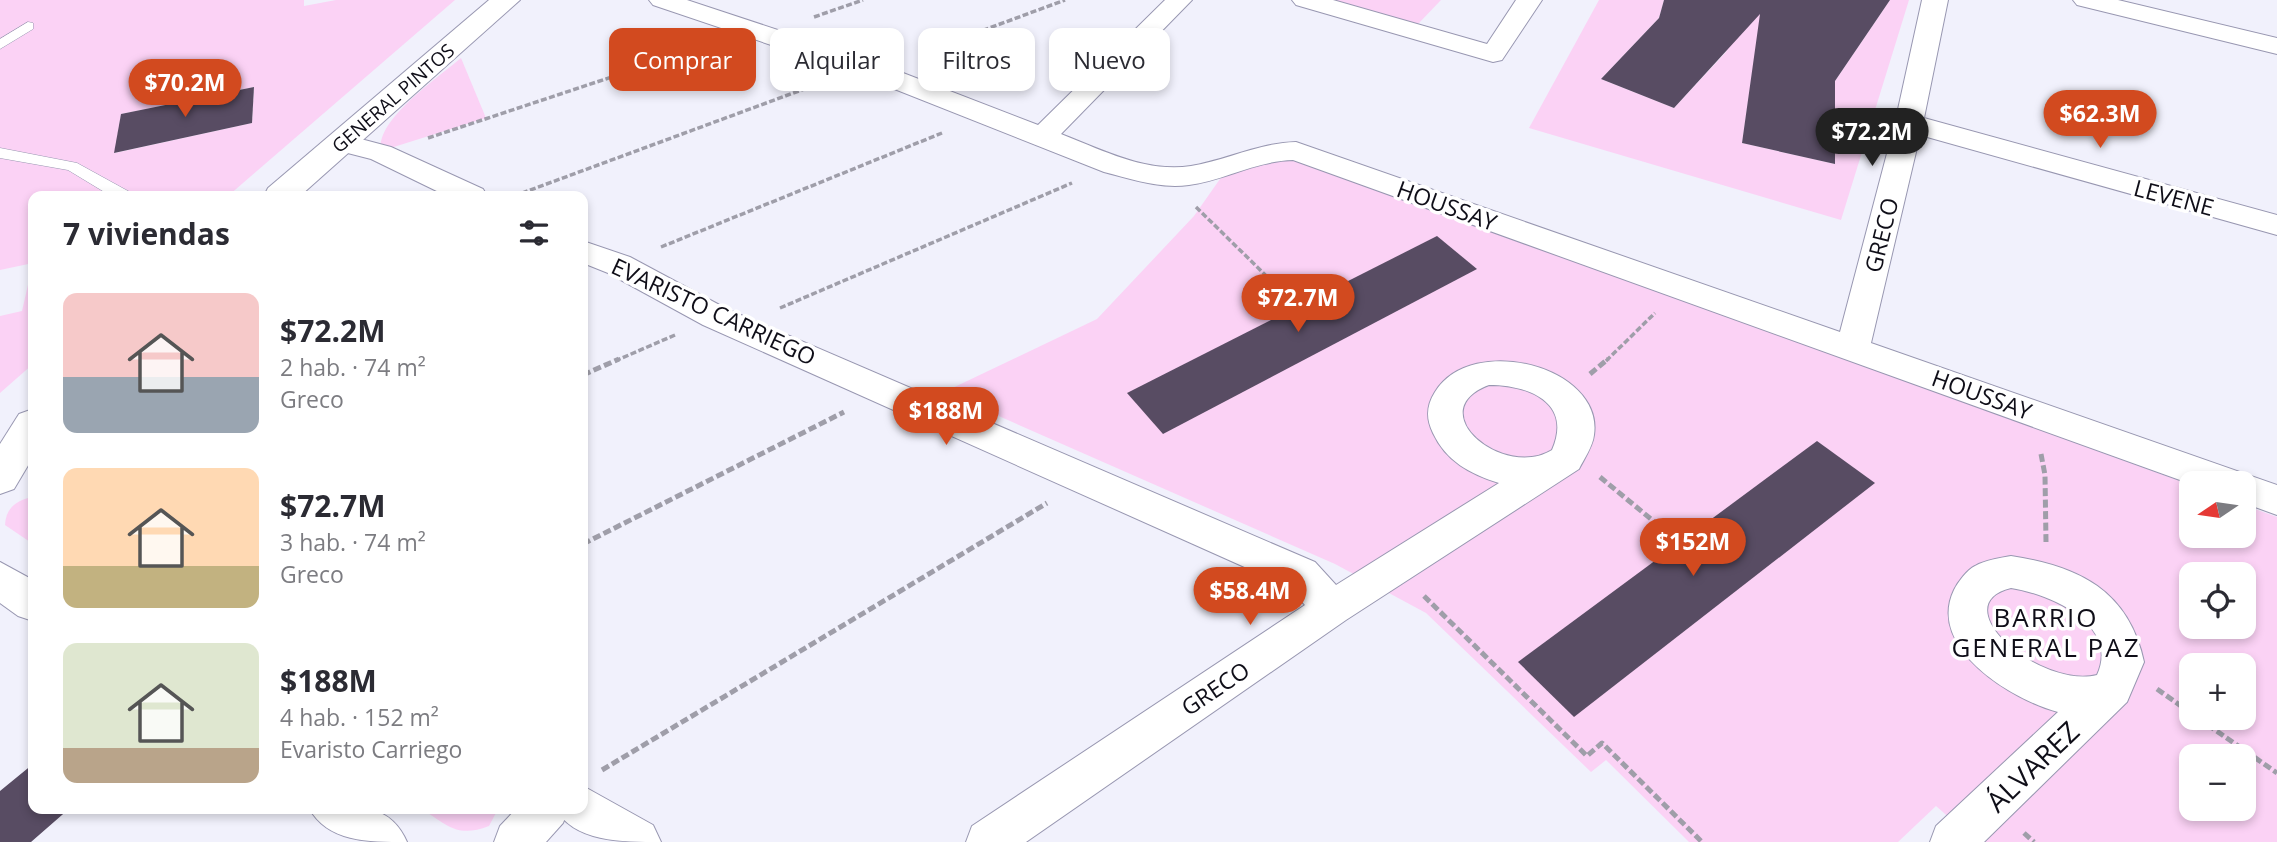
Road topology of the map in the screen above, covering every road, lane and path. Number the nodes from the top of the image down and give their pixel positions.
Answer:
1 (506, 0) edge
2 (662, 0) edge
3 (1065, 0) edge
4 (1179, 0) edge
5 (1305, 0) edge
6 (1529, 0) edge
7 (1935, 0) edge
8 (2086, 0) edge
9 (28, 26) dead end
10 (747, 28) edge
11 (0, 45) edge
12 (2277, 46) edge
13 (904, 56) edge
14 (609, 78) edge
15 (904, 84) edge
16 (807, 91) edge
17 (984, 116) junction
18 (1909, 123) junction
19 (1042, 136) junction
20 (342, 143) junction
21 (0, 153) edge
22 (381, 153) junction
23 (1114, 165) junction
24 (1149, 175) junction
25 (114, 191) edge
26 (287, 191) edge
27 (461, 191) edge
28 (528, 191) edge
29 (2277, 225) edge
30 (588, 253) edge
31 (618, 265) junction
32 (1298, 307) dead end
33 (1657, 311) dead end
34 (726, 322) junction
35 (1853, 347) junction
36 (588, 373) edge
37 (1549, 386) junction
38 (887, 390) junction
39 (2004, 403) junction
40 (28, 434) edge
41 (1550, 468) junction
42 (2195, 471) edge
43 (9, 474) edge
44 (1087, 480) junction
45 (1608, 481) dead end
46 (2256, 492) edge
47 (2277, 500) edge
48 (588, 541) edge
49 (1680, 542) dead end
50 (1395, 568) junction
51 (0, 580) edge
52 (2063, 584) junction
53 (28, 600) edge
54 (1332, 608) junction
55 (2112, 689) junction
56 (2214, 730) edge
57 (2277, 773) edge
58 (588, 790) edge
59 (588, 792) edge
60 (342, 814) edge
61 (542, 814) edge
62 (382, 842) edge
63 (516, 842) edge
64 (636, 842) edge
65 (988, 842) edge
66 (1702, 842) edge
67 (1952, 842) edge

1 - 20 street, GENERAL PINTOS
2 - 10 street, HOUSSAY
3 - 13 path
4 - 19 street
5 - 6 street
7 - 18 street, GRECO
8 - 12 street
9 - 11 lane
14 - 22 path
15 - 17 street, HOUSSAY
16 - 28 path
17 - 19 street, HOUSSAY
17 - 31 path
18 - 29 street, LEVENE
18 - 35 street, GRECO
19 - 23 street, HOUSSAY
20 - 22 street
20 - 26 street, GENERAL PINTOS
21 - 25 lane
22 - 27 street
23 - 24 street, HOUSSAY
23 - 34 path
24 - 32 path
24 - 35 street, HOUSSAY
30 - 31 street, EVARISTO CARRIEGO
31 - 34 street, EVARISTO CARRIEGO
33 - 37 path
34 - 36 path
34 - 38 street, EVARISTO CARRIEGO
35 - 39 street, HOUSSAY
37 - 41 street, GRECO
37 - 41 street, GRECO
38 - 44 street, EVARISTO CARRIEGO
38 - 48 path
39 - 42 street, HOUSSAY
39 - 52 path
40 - 43 street
41 - 50 street, GRECO
44 - 54 street, EVARISTO CARRIEGO
44 - 58 path
45 - 49 path
46 - 47 street
50 - 54 street, GRECO
50 - 66 path
51 - 53 street
52 - 55 street, ÁLVAREZ
52 - 55 street, ÁLVAREZ
54 - 65 street, GRECO
55 - 67 street, ÁLVAREZ
56 - 57 path
59 - 64 street
60 - 62 street
61 - 63 street

